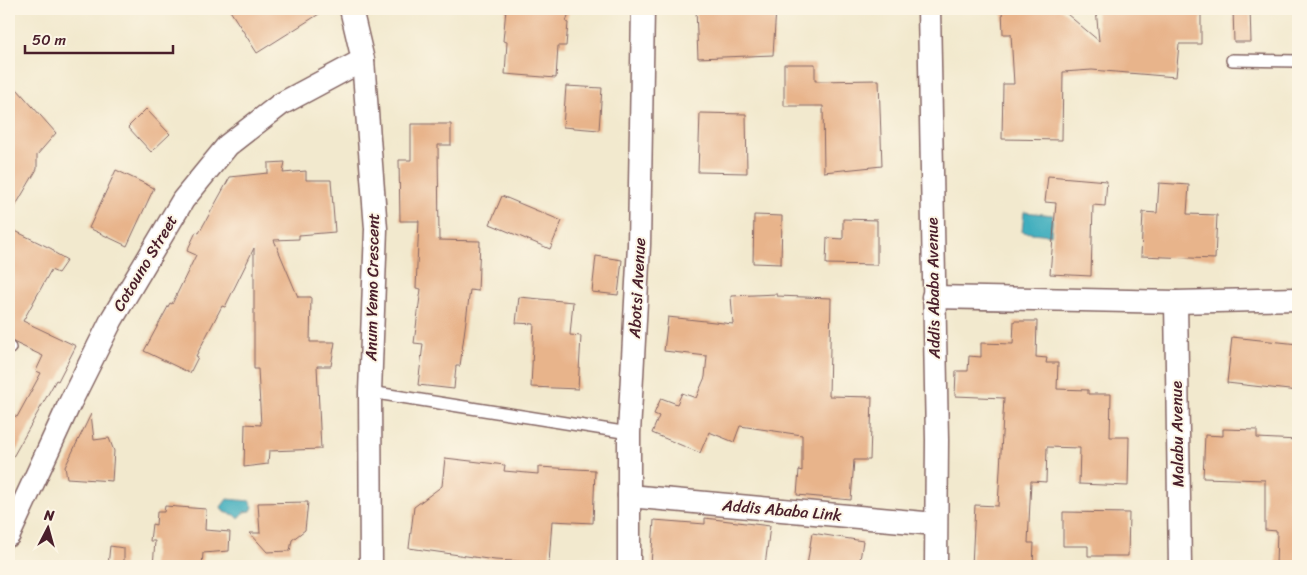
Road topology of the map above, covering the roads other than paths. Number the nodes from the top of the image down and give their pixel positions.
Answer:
1 (351, 9) edge
2 (643, 9) edge
3 (929, 9) edge
4 (362, 60) junction
5 (1232, 60) dead end
6 (1298, 61) edge
7 (933, 297) junction
8 (1298, 299) edge
9 (1176, 302) junction
10 (370, 392) junction
11 (629, 433) junction
12 (629, 496) junction
13 (935, 524) junction
14 (9, 536) edge
15 (371, 566) edge
16 (629, 566) edge
17 (936, 566) edge
18 (1180, 566) edge

1 - 4 street, Anum Yemo Crescent
2 - 11 street, Abotsi Avenue
3 - 7 street, Addis Ababa Avenue
4 - 10 street, Anum Yemo Crescent
4 - 14 street, Cotouno Street
5 - 6 lane
7 - 9 street
7 - 13 street, Addis Ababa Avenue
8 - 9 street
9 - 18 street, Malabu Avenue
10 - 11 lane
10 - 15 street, Anum Yemo Crescent
11 - 12 street, Abotsi Avenue
12 - 13 street, Addis Ababa Link
12 - 16 street, Abotsi Avenue
13 - 17 street, Addis Ababa Avenue

